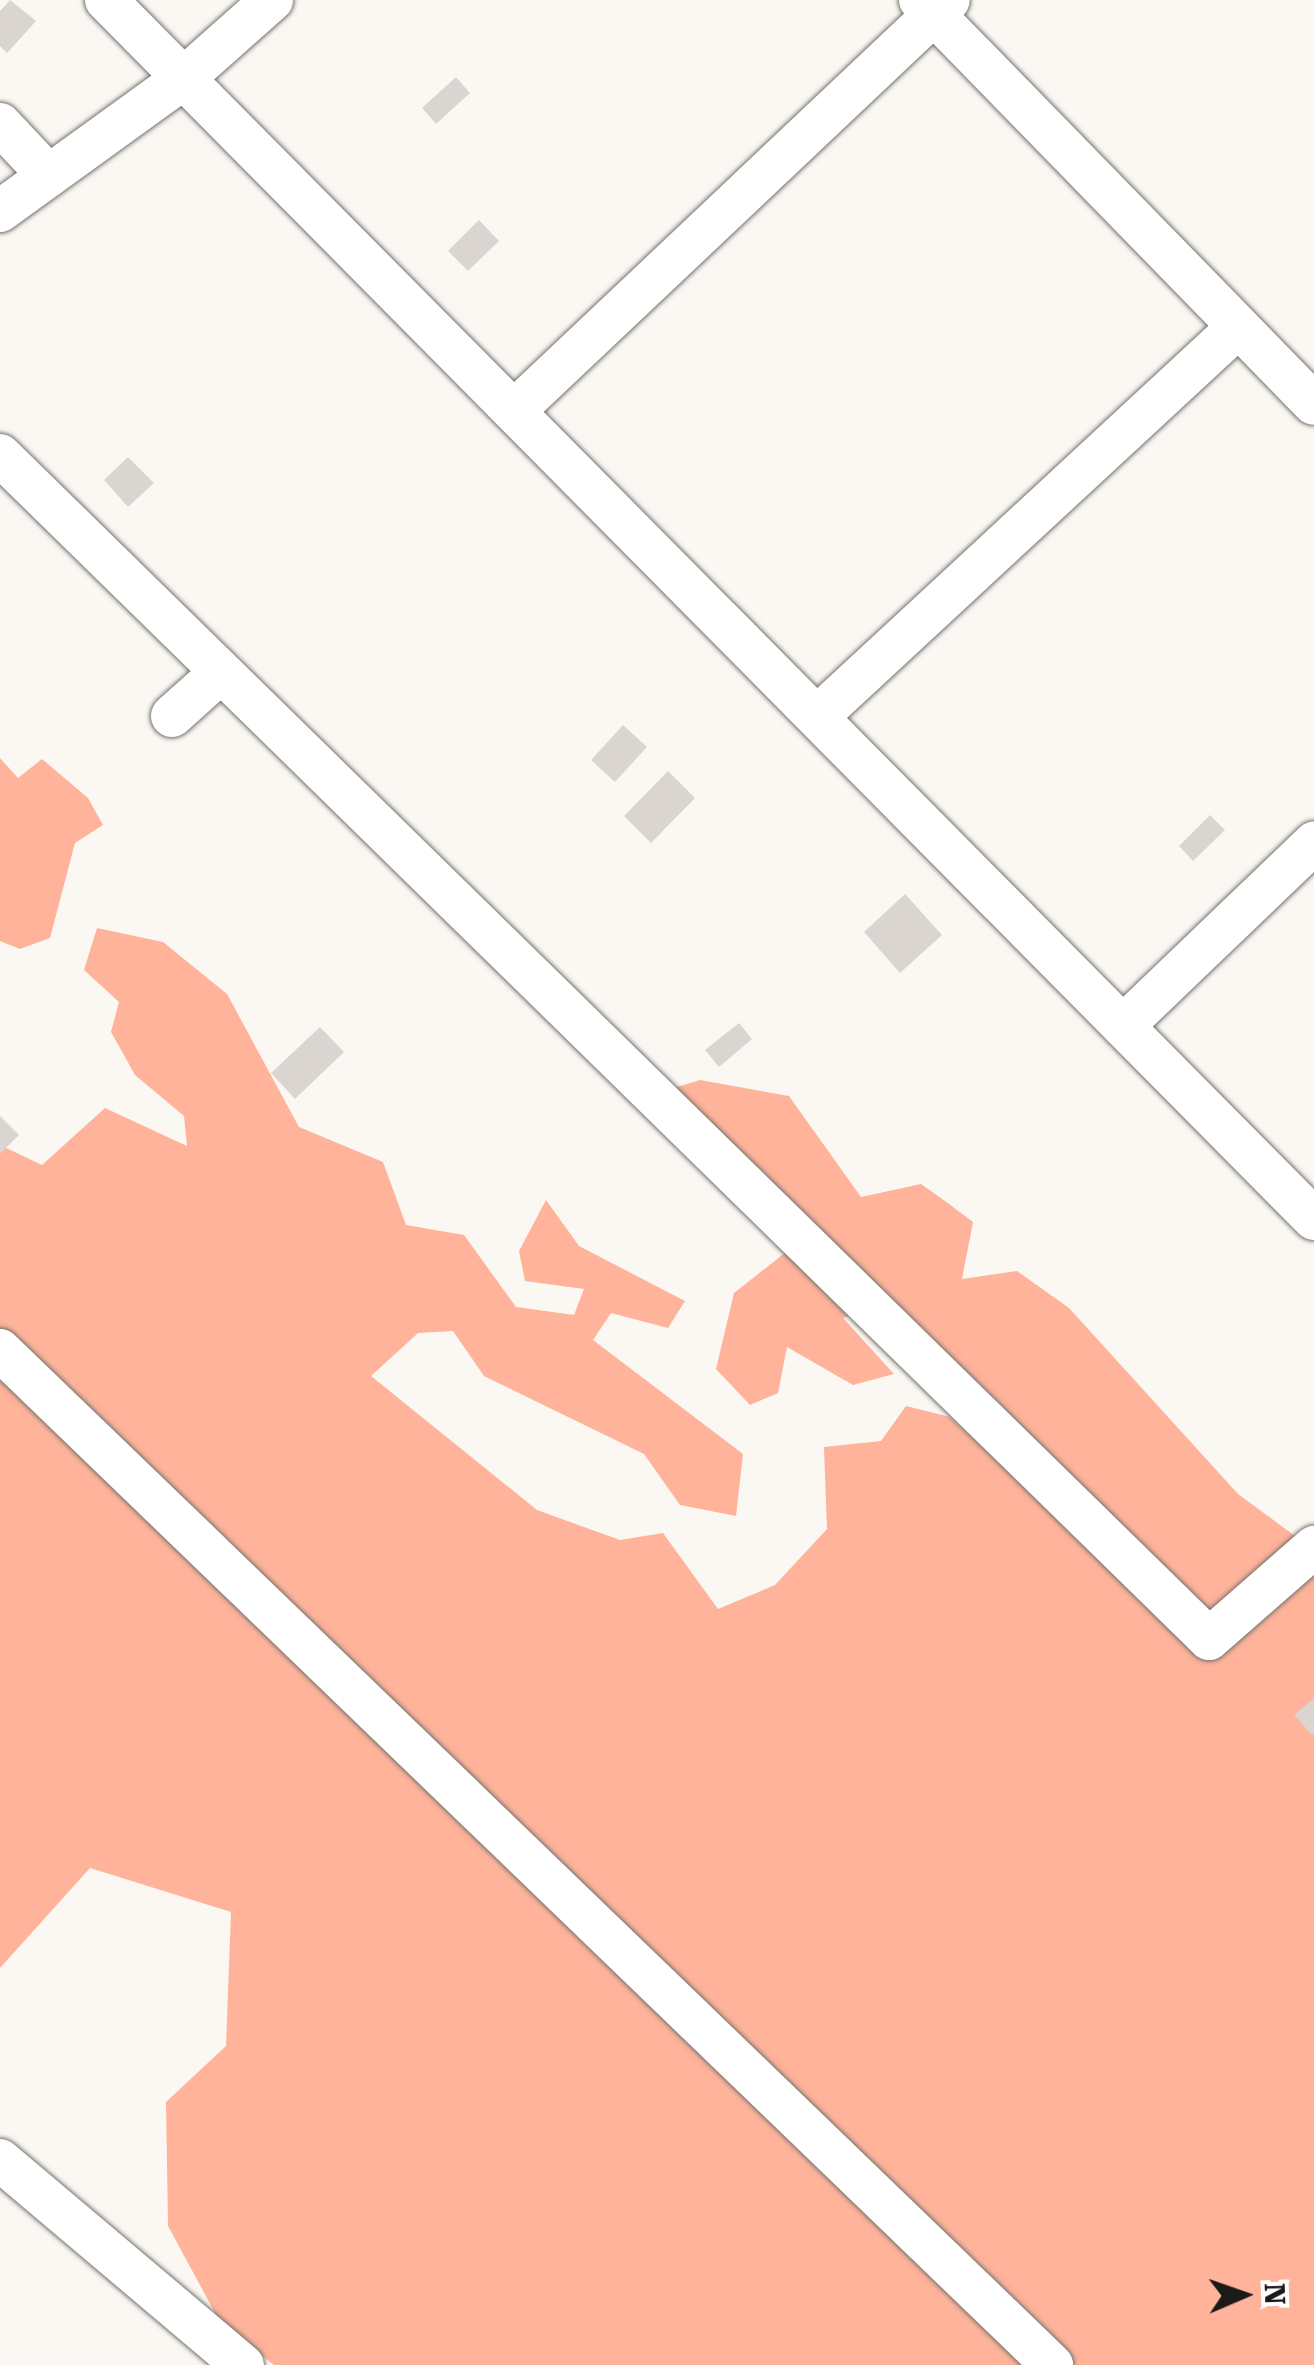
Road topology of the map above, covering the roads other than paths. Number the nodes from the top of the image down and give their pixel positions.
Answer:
1 (106, 0) edge
2 (272, 0) edge
3 (934, 5) edge
4 (184, 78) junction
5 (0, 124) edge
6 (50, 176) junction
7 (0, 211) edge
8 (1238, 326) junction
9 (1314, 404) edge
10 (514, 411) junction
11 (0, 455) edge
12 (220, 672) junction
13 (172, 716) dead end
14 (817, 717) junction
15 (1314, 843) edge
16 (1123, 1026) junction
17 (1314, 1219) edge
18 (0, 1350) edge
19 (1314, 1547) edge
20 (0, 2160) edge
21 (243, 2365) edge
22 (1052, 2365) edge

1 - 4 lane
2 - 4 lane
3 - 8 lane
3 - 10 lane
4 - 6 lane
4 - 10 lane
5 - 6 lane
6 - 7 lane
8 - 9 lane
8 - 14 lane
10 - 14 lane
11 - 12 lane
12 - 13 lane
12 - 19 lane
14 - 16 lane
15 - 16 lane
16 - 17 lane
18 - 22 lane
20 - 21 lane

